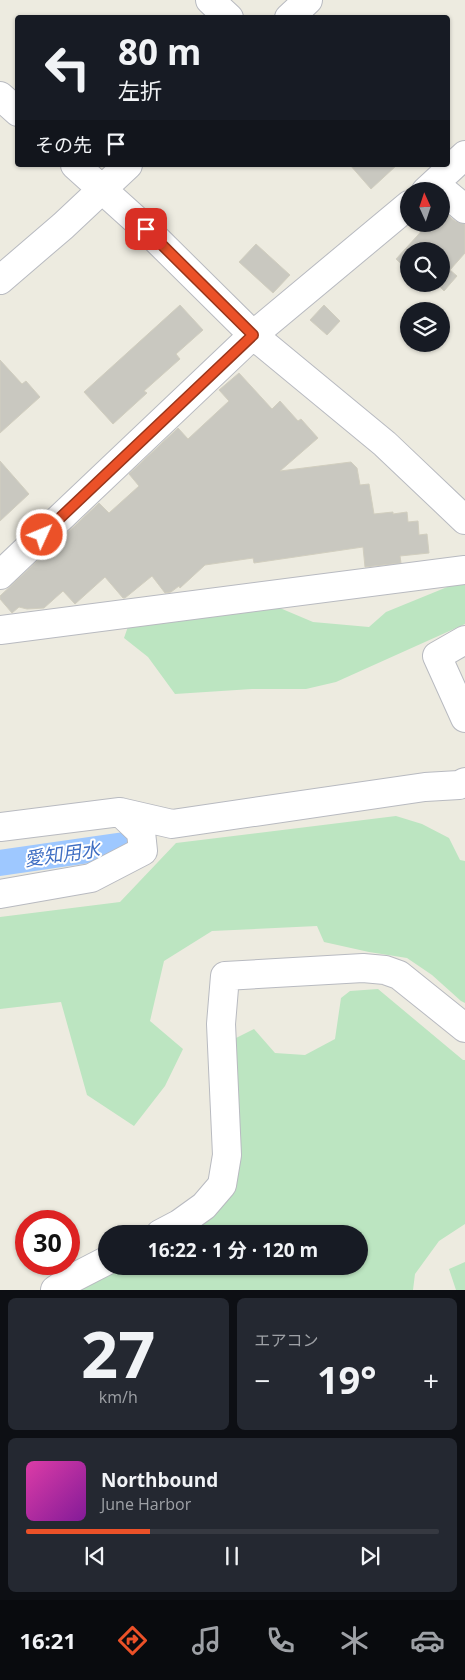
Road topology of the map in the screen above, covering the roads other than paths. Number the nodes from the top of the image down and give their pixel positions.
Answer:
1 (210, 0) edge
2 (308, 0) edge
3 (226, 15) edge
4 (293, 15) edge
5 (0, 96) edge
6 (15, 109) edge
7 (465, 155) edge
8 (77, 167) edge
9 (126, 167) edge
10 (435, 182) edge
11 (101, 189) junction
12 (450, 200) edge
13 (465, 209) edge
14 (400, 212) edge
15 (0, 280) edge
16 (253, 335) junction
17 (465, 520) edge
18 (465, 570) edge
19 (0, 575) edge
20 (0, 630) edge
21 (465, 640) edge
22 (465, 718) edge
23 (465, 782) edge
24 (120, 812) junction
25 (0, 826) edge
26 (0, 894) edge
27 (465, 1028) edge
28 (177, 1225) edge
29 (98, 1266) edge
30 (55, 1290) edge

1 - 3 street
2 - 4 street
5 - 6 street
7 - 10 street
8 - 11 street
9 - 11 street
11 - 15 street
11 - 16 street
12 - 13 street
14 - 16 street
16 - 17 street
16 - 19 street
18 - 20 street
21 - 22 street
23 - 24 street
24 - 25 street
24 - 26 street
27 - 28 street
29 - 30 street

